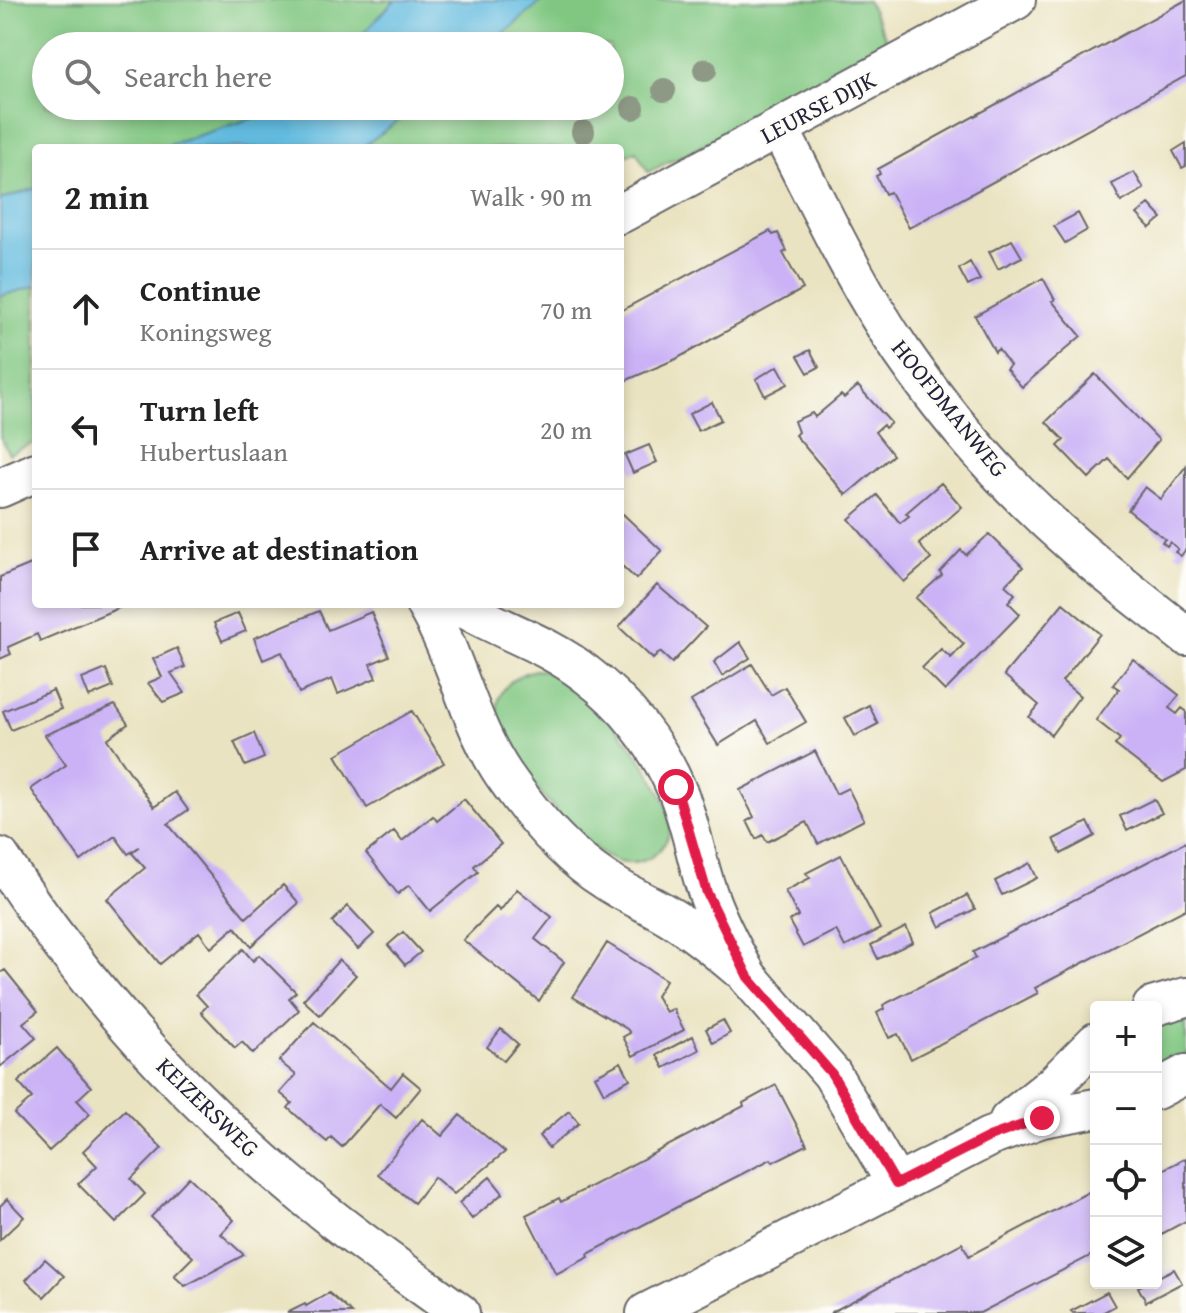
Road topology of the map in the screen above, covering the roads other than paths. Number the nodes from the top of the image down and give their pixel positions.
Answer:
1 (1016, 0) edge
2 (779, 128) junction
3 (624, 212) edge
4 (32, 474) edge
5 (0, 488) edge
6 (427, 608) edge
7 (464, 608) edge
8 (1186, 636) edge
9 (0, 857) edge
10 (748, 977) junction
11 (1186, 997) edge
12 (1162, 1004) edge
13 (1090, 1048) edge
14 (1186, 1074) edge
15 (1162, 1087) edge
16 (1090, 1109) edge
17 (963, 1149) junction
18 (896, 1184) junction
19 (460, 1313) edge
20 (646, 1313) edge

1 - 2 street, LEURSE DIJK
2 - 3 street, LEURSE DIJK
2 - 8 street, HOOFDMANWEG
4 - 5 street
6 - 10 street
7 - 10 street
9 - 19 street, KEIZERSWEG
10 - 18 street
11 - 12 street
13 - 17 street
14 - 15 street
16 - 17 street
17 - 18 street
18 - 20 street

